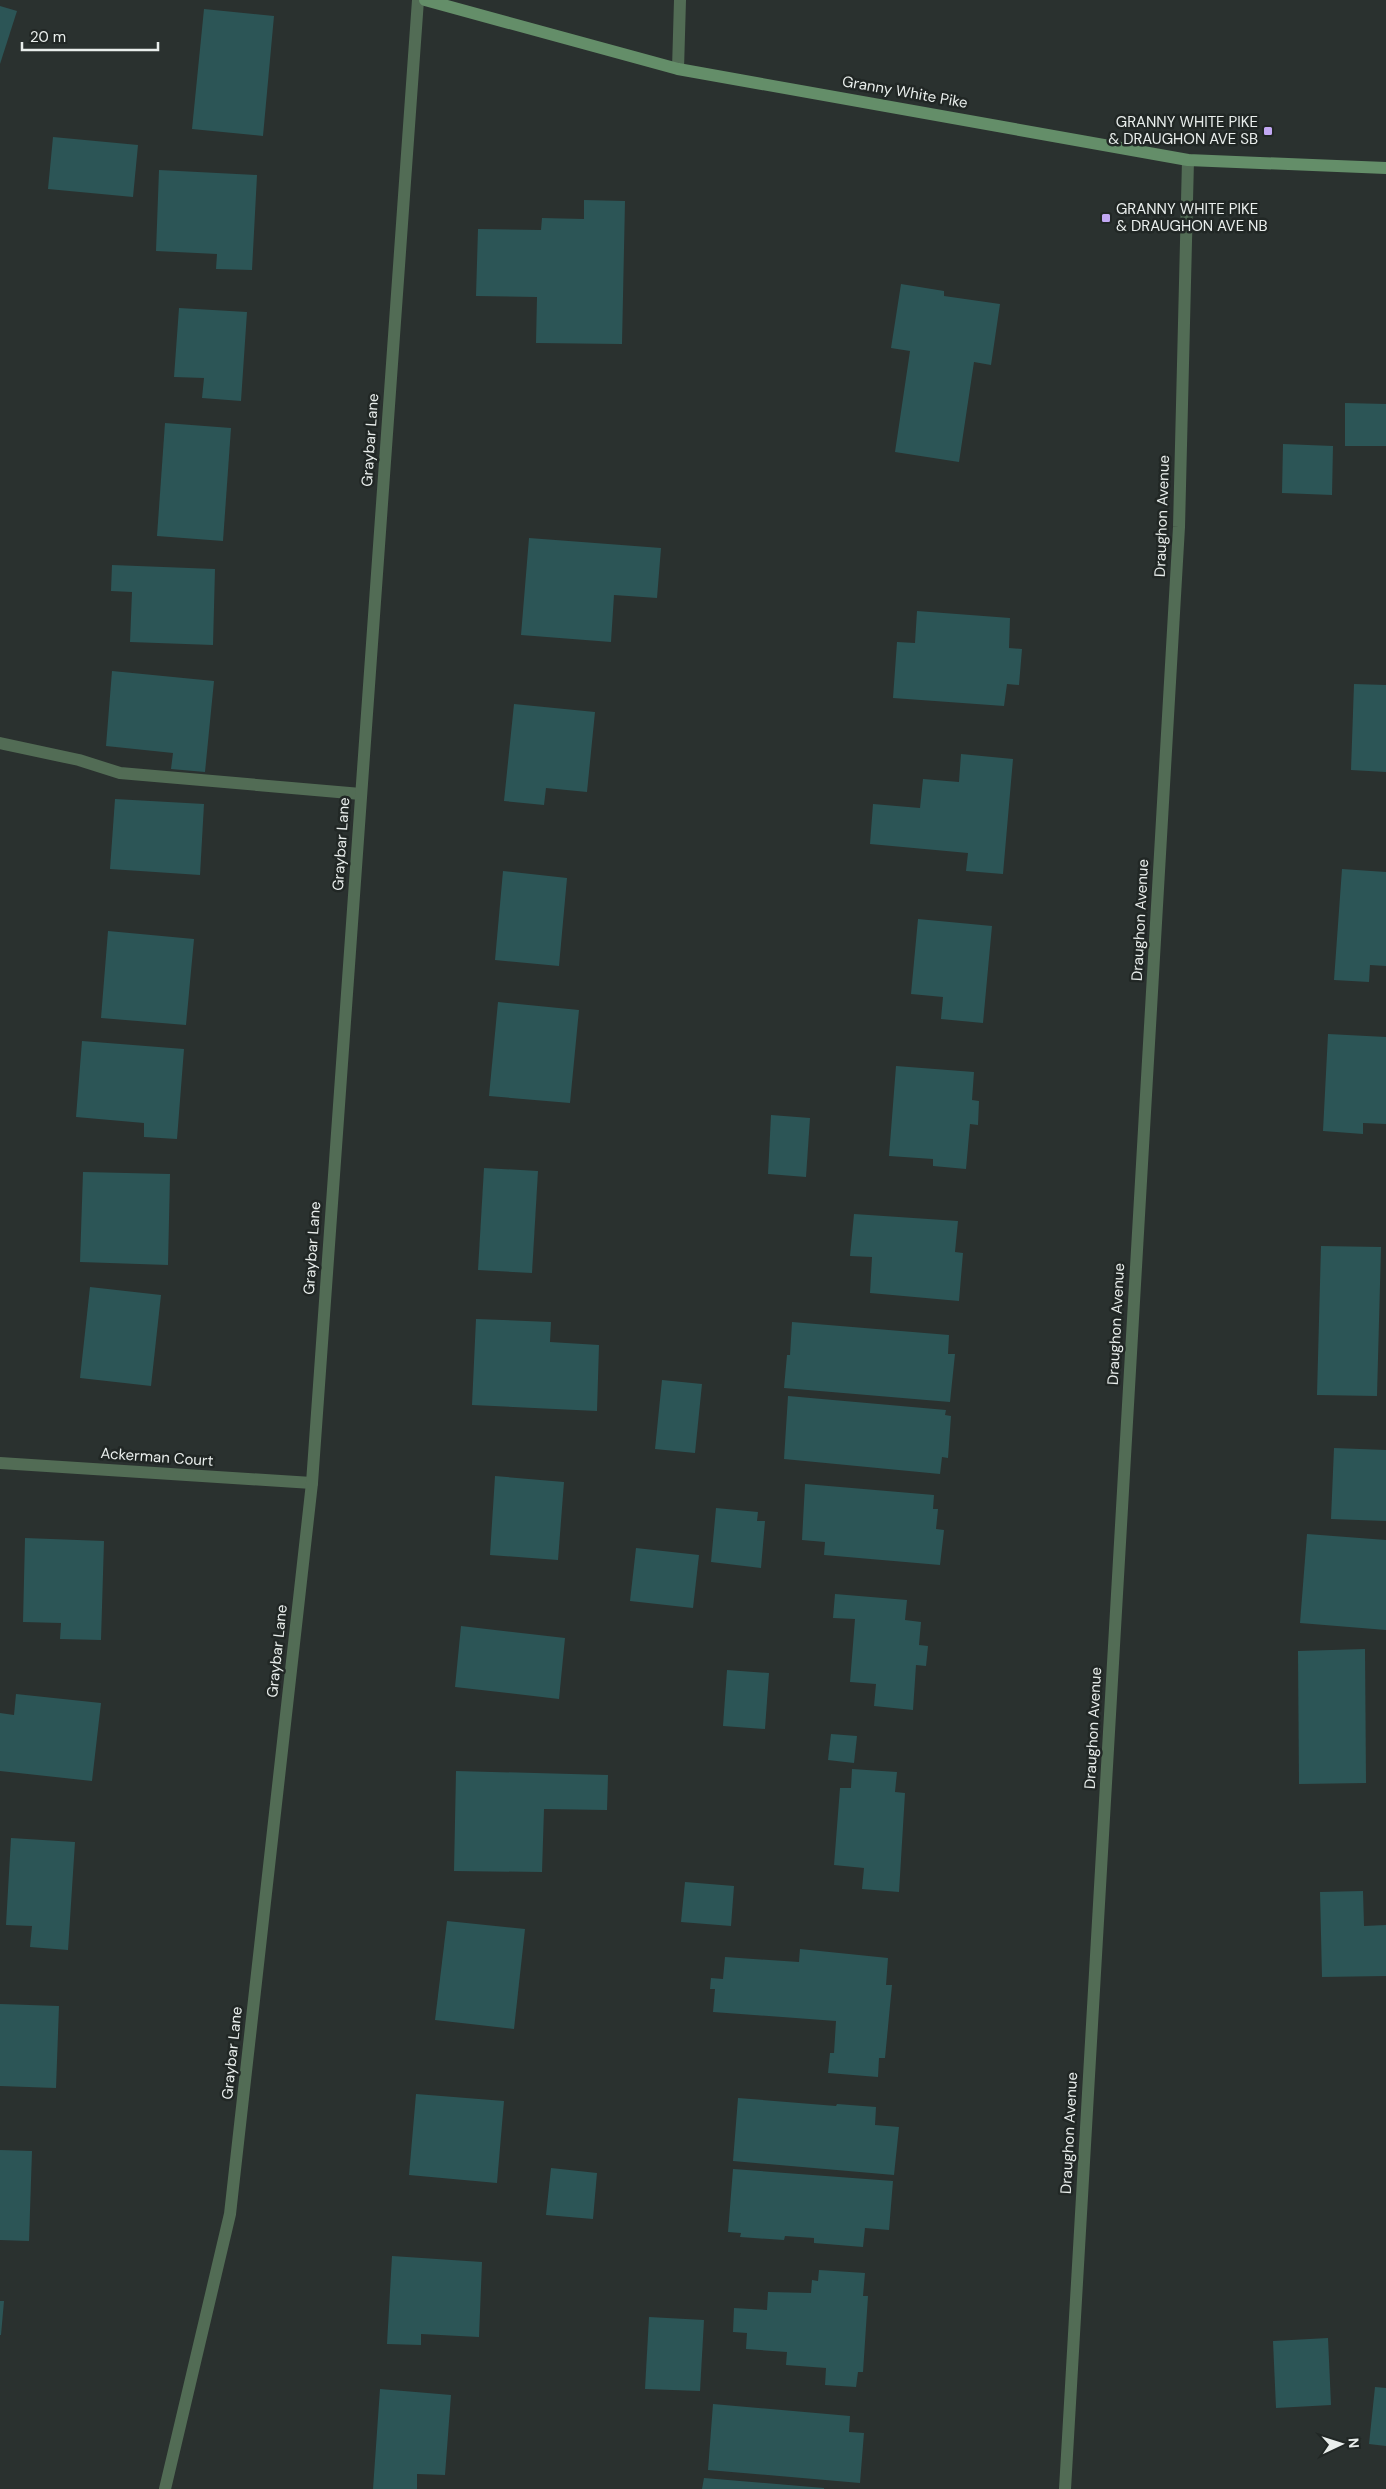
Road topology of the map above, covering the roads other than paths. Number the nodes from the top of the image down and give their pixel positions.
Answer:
1 (418, 0) edge
2 (425, 0) edge
3 (680, 0) edge
4 (678, 68) junction
5 (1188, 160) junction
6 (1386, 168) edge
7 (0, 743) edge
8 (361, 794) junction
9 (0, 1463) edge
10 (312, 1483) junction
11 (165, 2489) edge
12 (1065, 2489) edge

1 - 8 street, Graybar Lane
2 - 4 main road, Granny White Pike
3 - 4 street
4 - 5 main road, Granny White Pike
5 - 6 main road, Granny White Pike
5 - 12 street, Draughon Avenue
7 - 8 street
8 - 10 street, Graybar Lane
9 - 10 street, Ackerman Court
10 - 11 street, Graybar Lane

